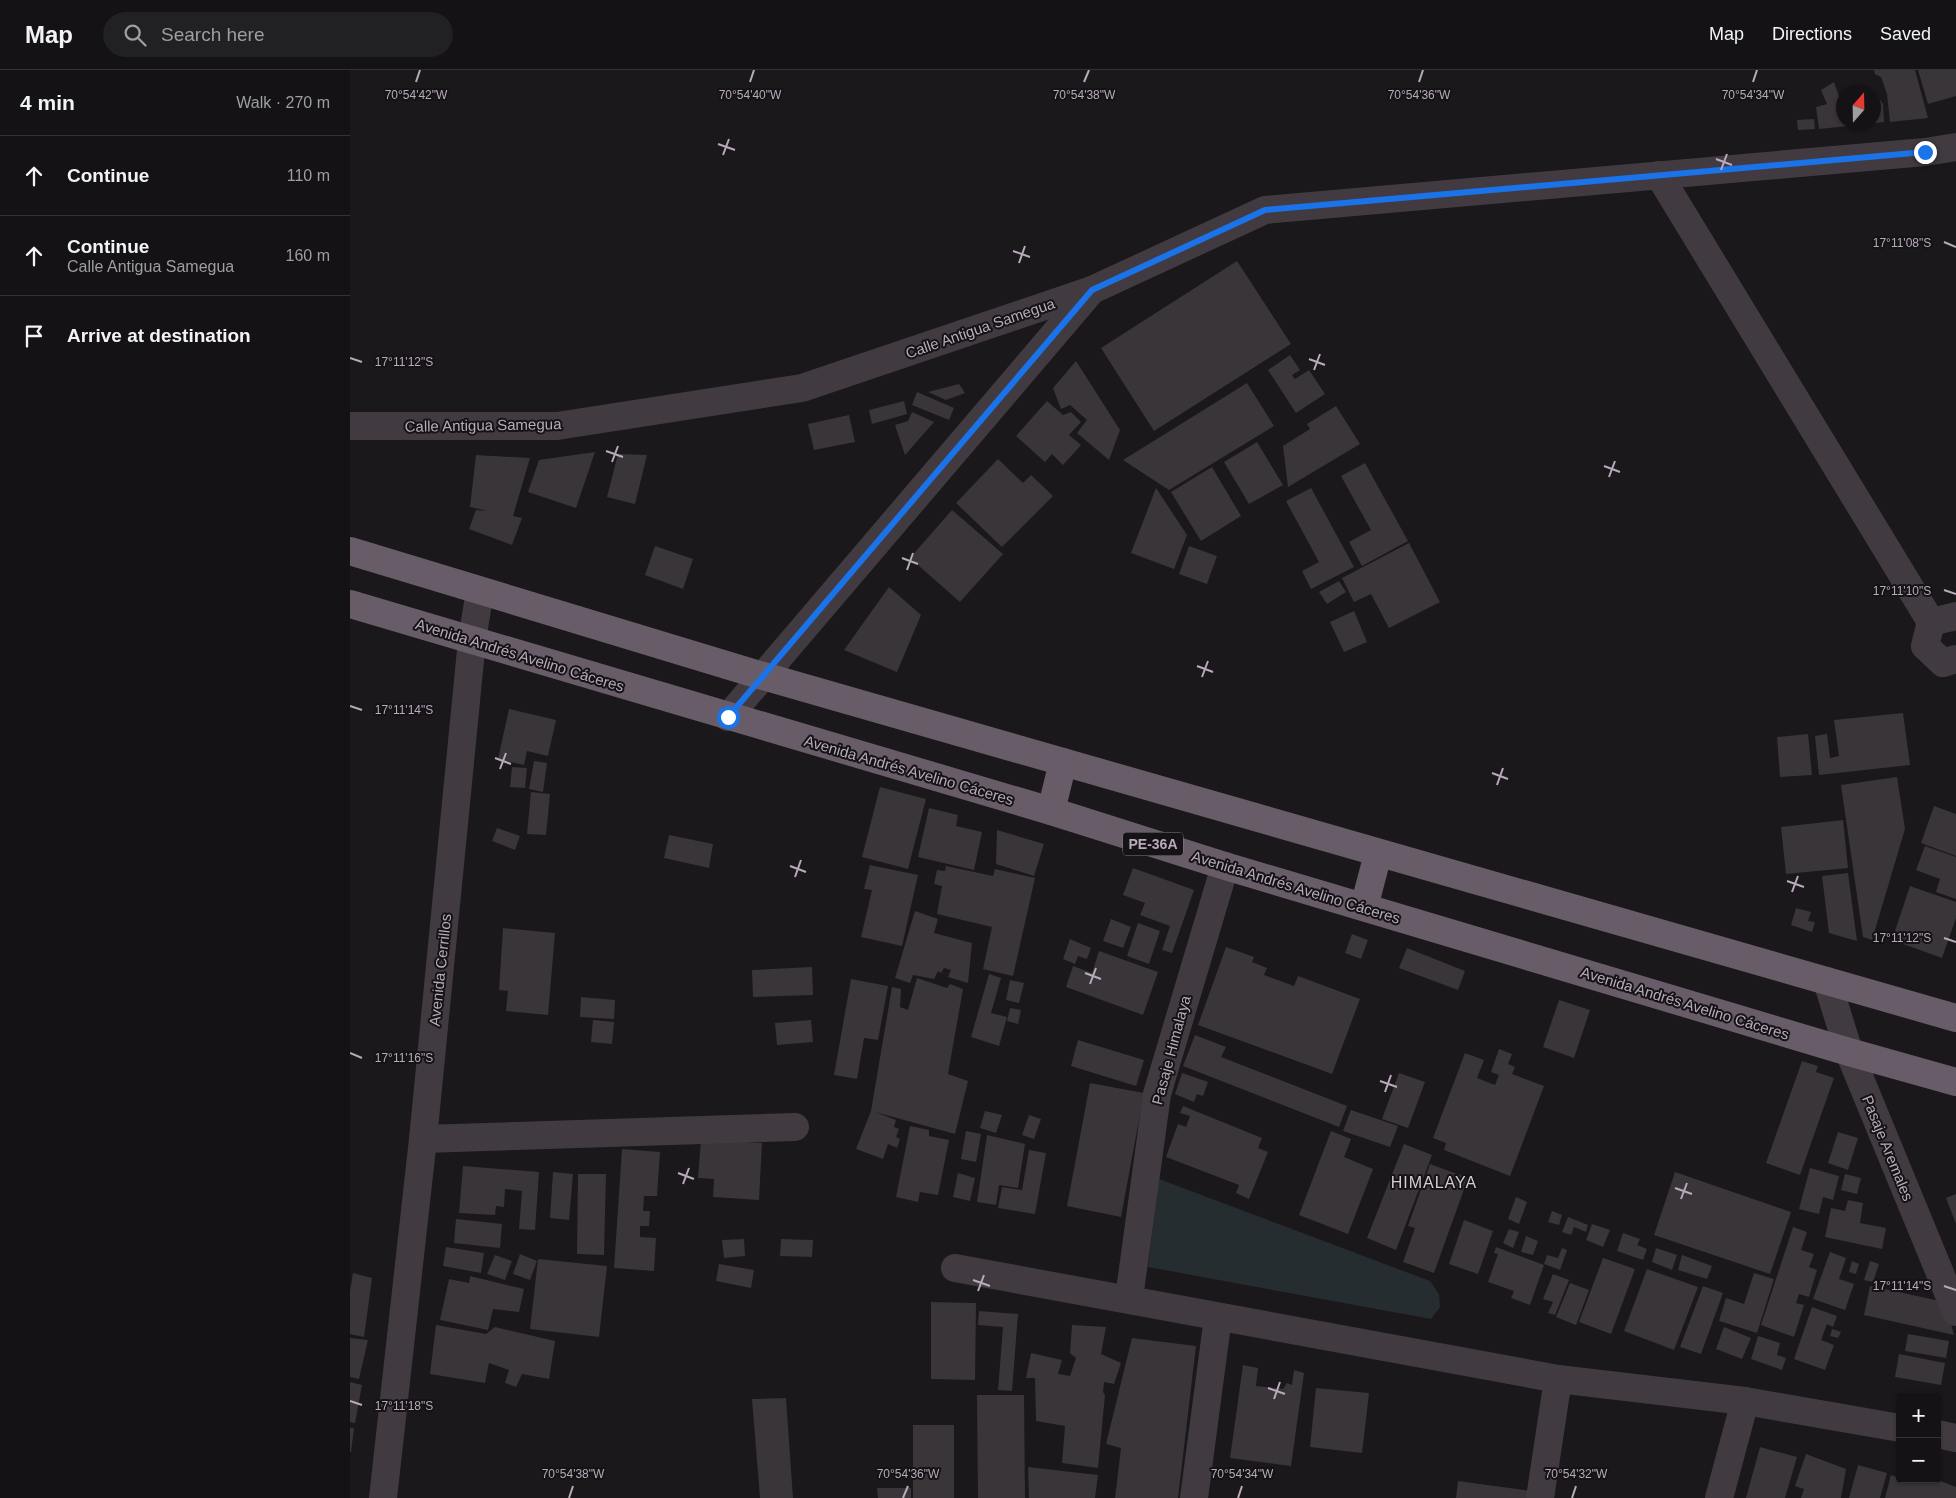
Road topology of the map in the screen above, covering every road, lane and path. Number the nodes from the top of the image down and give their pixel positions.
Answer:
1 (1956, 147) edge
2 (1659, 175) junction
3 (1092, 290) junction
4 (350, 426) edge
5 (350, 551) edge
6 (480, 591) junction
7 (350, 604) edge
8 (1944, 619) edge
9 (472, 640) junction
10 (1956, 659) edge
11 (762, 676) junction
12 (728, 717) junction
13 (1063, 762) junction
14 (1051, 812) junction
15 (1378, 854) junction
16 (1225, 866) junction
17 (1364, 907) junction
18 (1828, 981) junction
19 (1956, 1018) edge
20 (1849, 1052) junction
21 (1956, 1082) edge
22 (795, 1127) dead end
23 (423, 1139) junction
24 (955, 1268) dead end
25 (1129, 1298) junction
26 (1956, 1312) edge
27 (1218, 1317) junction
28 (1558, 1379) junction
29 (1745, 1401) junction
30 (1896, 1427) edge
31 (1941, 1435) edge
32 (1956, 1438) edge
33 (384, 1498) edge
34 (1194, 1498) edge
35 (1540, 1498) edge
36 (1719, 1498) edge

1 - 2 street, Calle Antigua Samegua
2 - 3 street, Calle Antigua Samegua
2 - 8 street
3 - 4 street, Calle Antigua Samegua
3 - 11 street
5 - 6 highway
6 - 9 street, Avenida Cerrillos
6 - 11 highway
7 - 9 highway, Avenida Andrés Avelino Cáceres / PE-36A
8 - 10 street
9 - 12 highway, Avenida Andrés Avelino Cáceres / PE-36A
9 - 23 street, Avenida Cerrillos
11 - 12 street
11 - 13 highway
12 - 14 highway, Avenida Andrés Avelino Cáceres / PE-36A
13 - 14 highway
13 - 15 highway
14 - 16 highway, Avenida Andrés Avelino Cáceres / PE-36A
15 - 17 highway
15 - 18 highway
16 - 17 highway, Avenida Andrés Avelino Cáceres / PE-36A
16 - 25 street, Pasaje Himalaya
17 - 20 highway, Avenida Andrés Avelino Cáceres / PE-36A
18 - 19 highway
18 - 20 street, Pasaje Aremales
20 - 21 highway, Avenida Andrés Avelino Cáceres / PE-36A
20 - 26 street, Pasaje Aremales
22 - 23 street
23 - 33 street, Avenida Cerrillos
24 - 25 street
25 - 27 street
27 - 28 street
27 - 34 street
28 - 29 street
28 - 35 street
29 - 30 street
29 - 36 street
31 - 32 street

